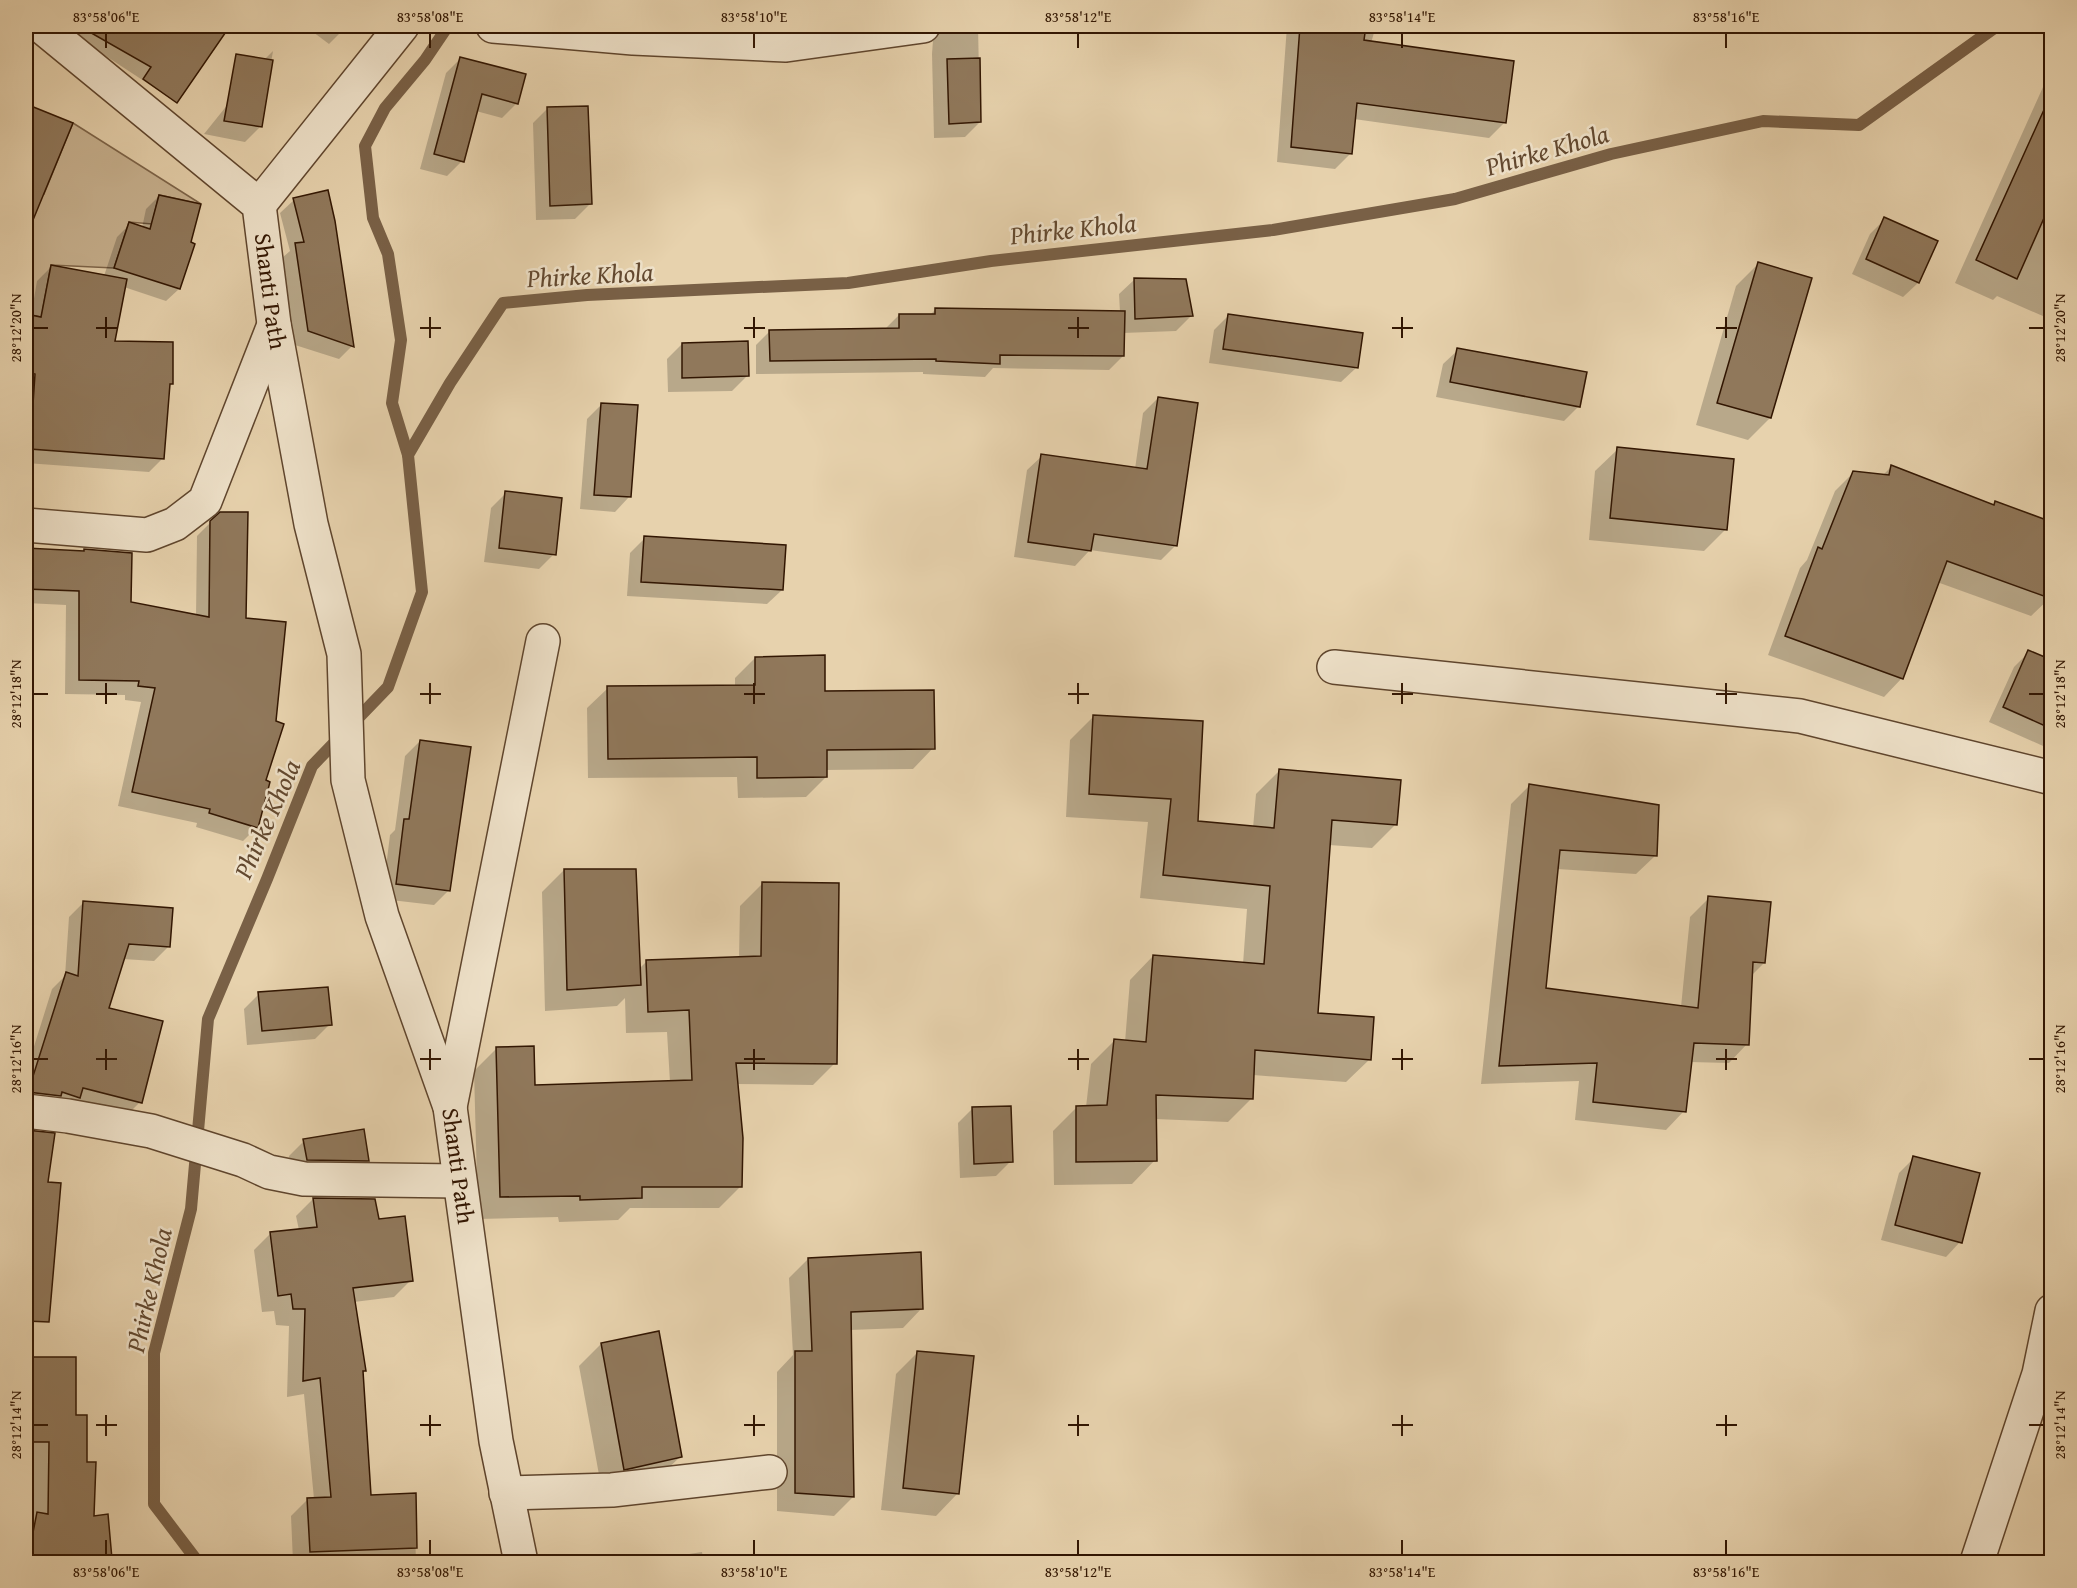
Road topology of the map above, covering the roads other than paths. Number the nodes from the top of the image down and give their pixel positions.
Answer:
1 (41, 26) edge
2 (402, 26) edge
3 (493, 26) edge
4 (923, 26) edge
5 (259, 205) junction
6 (274, 324) junction
7 (26, 525) edge
8 (543, 641) dead end
9 (1334, 667) dead end
10 (2052, 778) edge
11 (450, 1107) junction
12 (26, 1112) edge
13 (459, 1181) junction
14 (2052, 1311) edge
15 (770, 1472) dead end
16 (506, 1493) junction
17 (521, 1563) edge
18 (1977, 1563) edge

1 - 5 street, Shanti Path
2 - 5 street
3 - 4 street
5 - 6 street, Shanti Path
6 - 7 street
6 - 11 street, Shanti Path
8 - 11 street
9 - 10 street
11 - 13 street, Shanti Path
12 - 13 street
13 - 16 street, Shanti Path
14 - 18 street
15 - 16 street
16 - 17 street, Shanti Path

